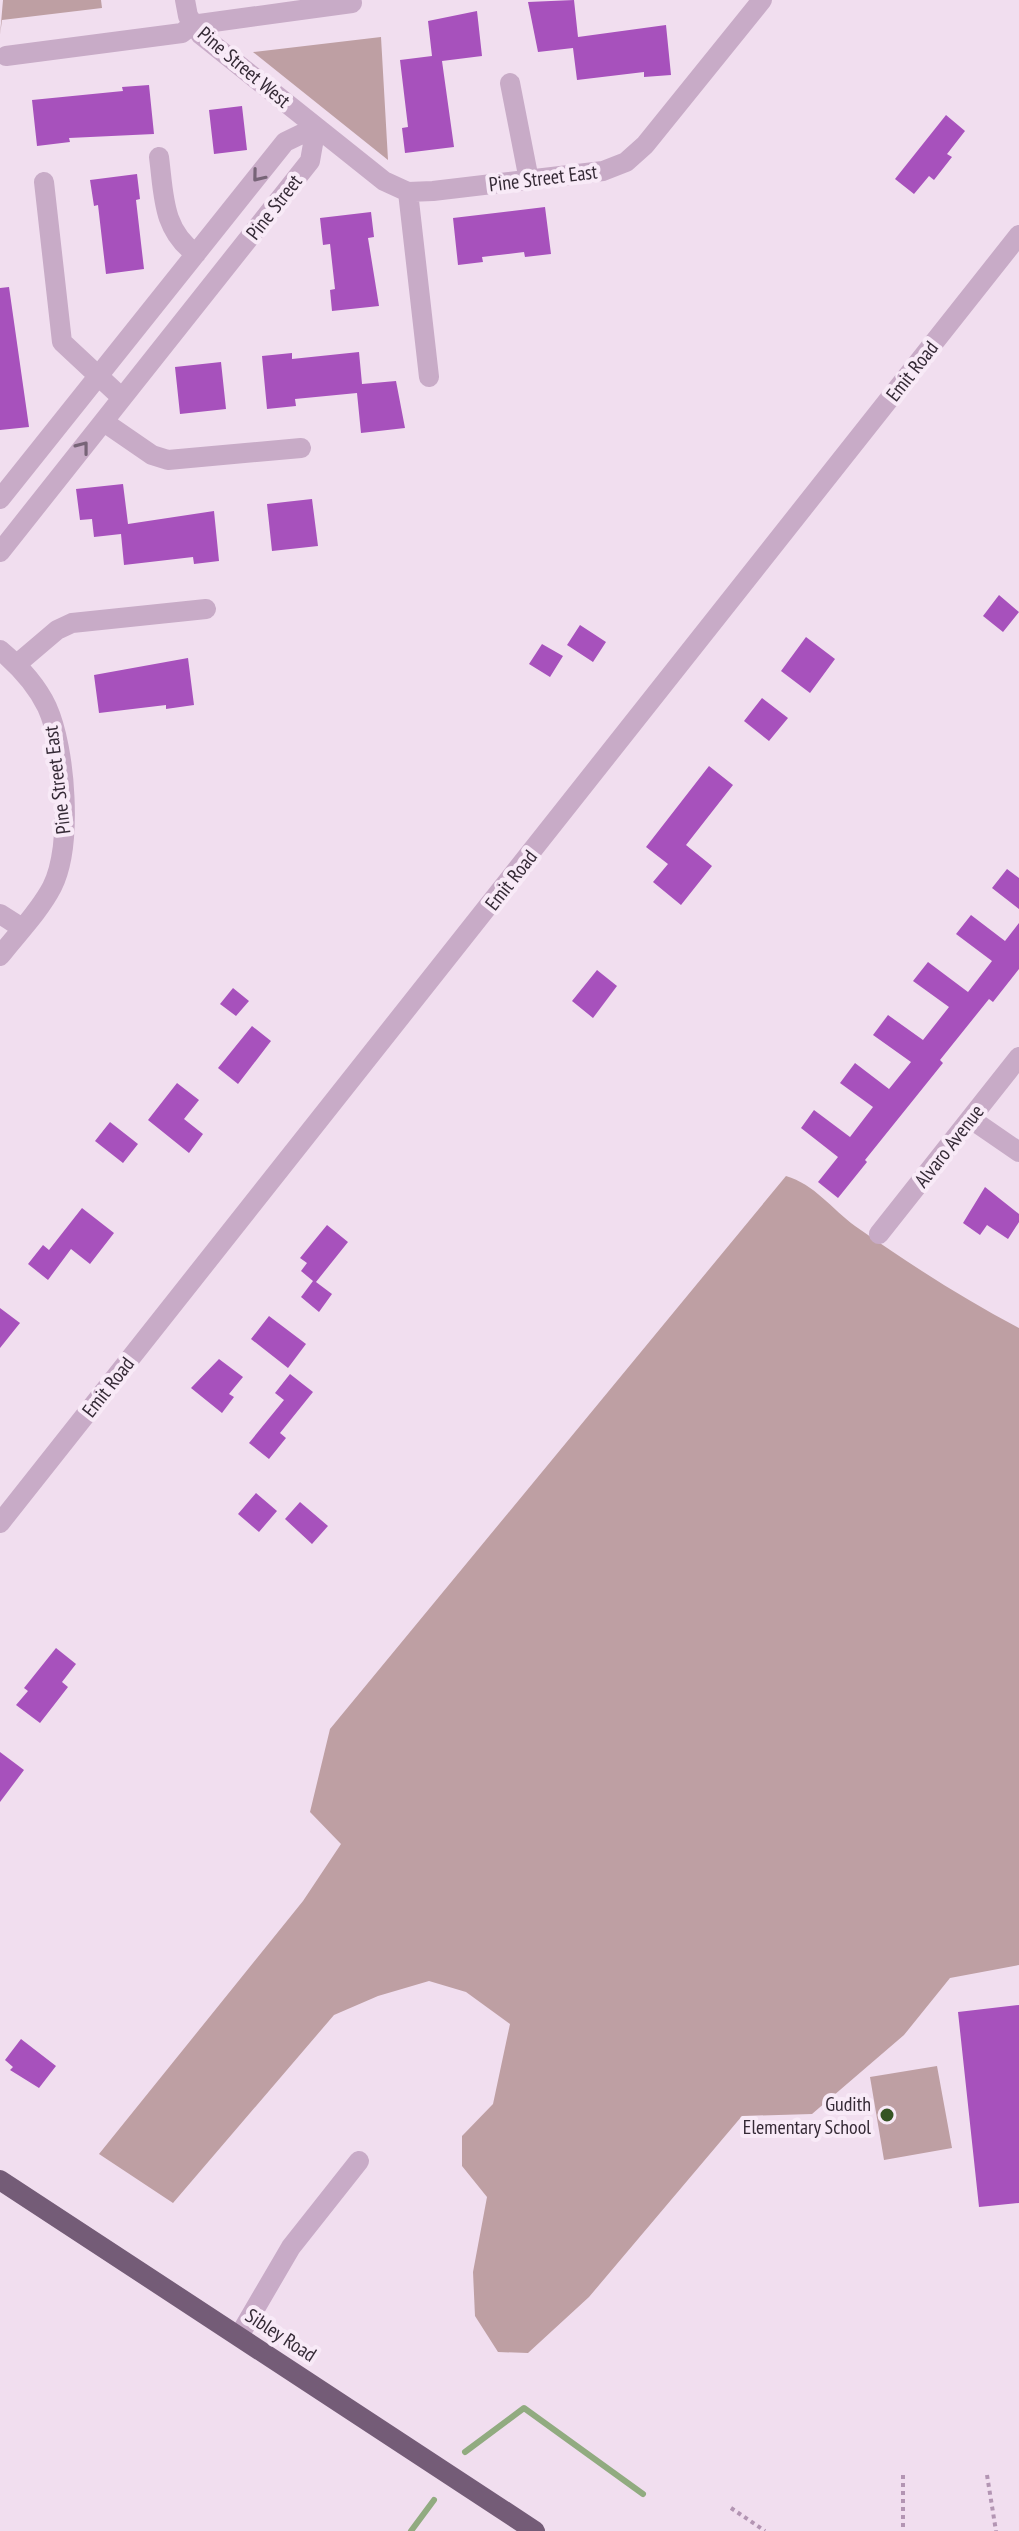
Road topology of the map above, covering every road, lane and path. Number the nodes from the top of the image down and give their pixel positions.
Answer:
1 (185, 0) edge
2 (762, 0) edge
3 (352, 3) dead end
4 (192, 25) junction
5 (6, 56) dead end
6 (510, 83) dead end
7 (316, 127) junction
8 (159, 157) dead end
9 (529, 180) junction
10 (44, 182) dead end
11 (408, 192) junction
12 (215, 230) junction
13 (1019, 235) edge
14 (239, 251) junction
15 (196, 254) junction
16 (429, 377) dead end
17 (97, 378) junction
18 (122, 398) junction
19 (104, 422) junction
20 (301, 448) dead end
21 (32, 458) junction
22 (58, 479) junction
23 (3, 489) edge
24 (0, 552) edge
25 (206, 609) dead end
26 (0, 650) edge
27 (17, 664) junction
28 (0, 914) edge
29 (22, 928) junction
30 (0, 956) edge
31 (1019, 1057) edge
32 (971, 1119) junction
33 (1019, 1152) edge
34 (879, 1234) dead end
35 (0, 1523) edge
36 (359, 2161) dead end
37 (0, 2180) edge
38 (239, 2336) junction
39 (903, 2475) dead end
40 (987, 2475) dead end
41 (731, 2508) dead end
42 (535, 2531) edge
43 (765, 2531) edge
44 (903, 2531) edge
45 (996, 2531) edge

1 - 4 street, Pine Street West
2 - 9 street, Pine Street East
3 - 4 street
4 - 5 street
4 - 7 street, Pine Street West
6 - 9 street
7 - 11 street
7 -> 12 street, Pine Street
7 - 14 street, Pine Street
8 - 15 street
9 - 11 street, Pine Street East
10 - 17 street
11 - 16 street
12 - 14 street
12 - 15 street, Pine Street
13 - 35 street, Emit Road
14 - 18 street, Pine Street
15 - 17 street, Pine Street
17 - 18 street
17 - 21 street, Pine Street
18 - 19 street, Pine Street
19 - 20 street
22 -> 19 street, Pine Street
21 - 22 street
21 - 23 street, Pine Street
22 - 24 street, Pine Street
25 - 27 street
26 - 27 street, Pine Street East
27 - 29 street, Pine Street East
28 - 29 street
29 - 30 street, Pine Street East
31 - 32 street, Alvaro Avenue
32 - 33 street
32 - 34 street, Alvaro Avenue
36 - 38 street
37 - 38 main road, Sibley Road
38 - 42 main road, Sibley Road
39 - 44 path
40 - 45 path
41 - 43 path

